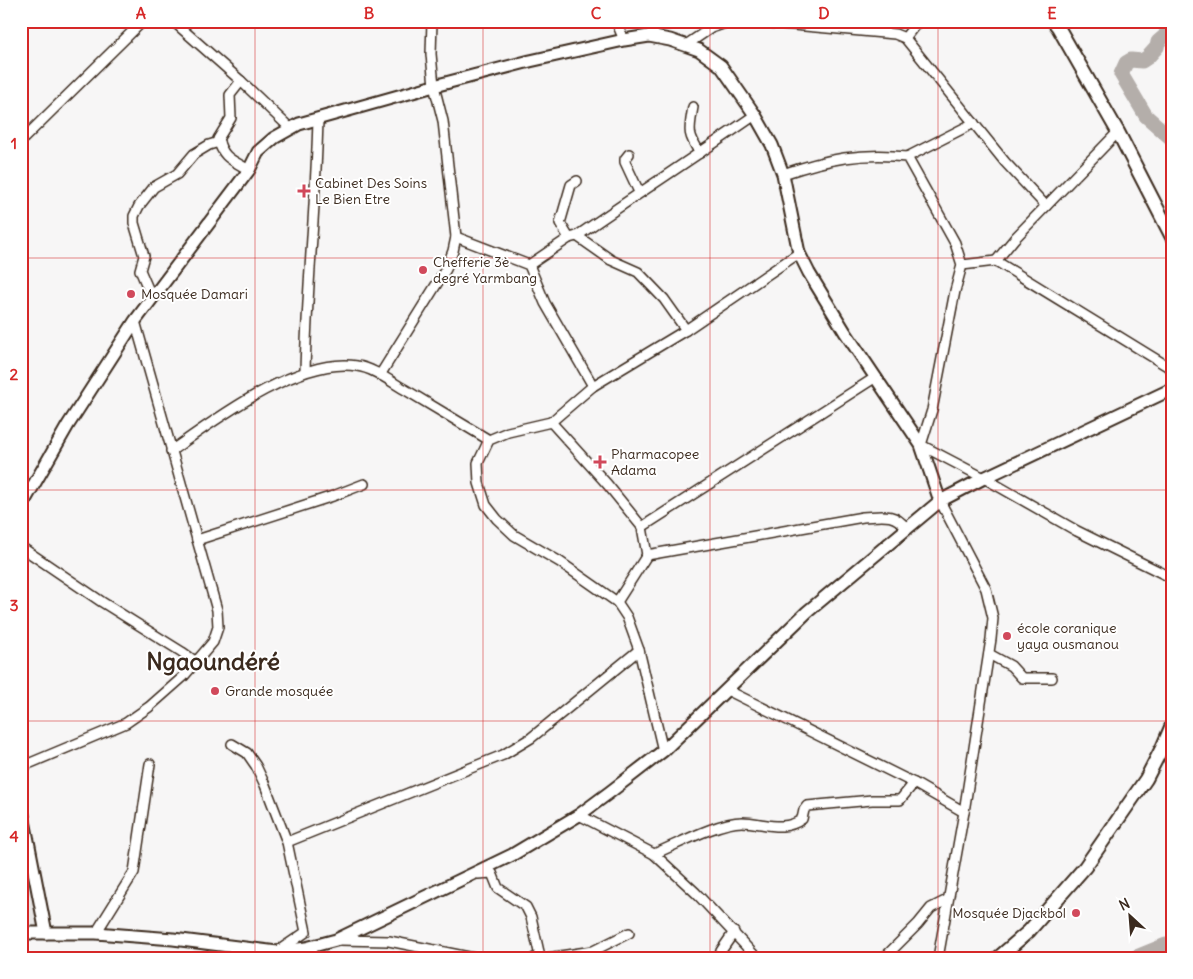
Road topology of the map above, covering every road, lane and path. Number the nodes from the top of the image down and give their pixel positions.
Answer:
1 (143, 21) edge
2 (432, 21) edge
3 (616, 21) edge
4 (660, 21) edge
5 (731, 21) edge
6 (749, 21) edge
7 (918, 21) edge
8 (1053, 21) edge
9 (174, 22) edge
10 (649, 36) junction
11 (905, 38) junction
12 (624, 40) junction
13 (686, 45) junction
14 (241, 81) junction
15 (434, 86) junction
16 (693, 107) dead end
17 (755, 115) junction
18 (318, 119) junction
19 (974, 123) junction
20 (290, 128) junction
21 (1118, 132) junction
22 (21, 141) edge
23 (219, 142) junction
24 (700, 153) junction
25 (629, 154) dead end
26 (907, 157) junction
27 (249, 170) junction
28 (783, 174) junction
29 (577, 181) dead end
30 (639, 192) junction
31 (1046, 206) junction
32 (456, 237) junction
33 (573, 237) junction
34 (1172, 237) edge
35 (799, 253) junction
36 (996, 261) junction
37 (529, 264) junction
38 (962, 264) junction
39 (152, 298) junction
40 (135, 321) junction
41 (686, 330) junction
42 (1172, 368) edge
43 (305, 371) junction
44 (380, 375) junction
45 (876, 377) junction
46 (593, 386) junction
47 (1172, 388) edge
48 (551, 422) junction
49 (489, 440) junction
50 (921, 445) junction
51 (171, 451) junction
52 (984, 478) junction
53 (364, 484) dead end
54 (940, 501) junction
55 (21, 507) edge
56 (642, 527) junction
57 (906, 528) junction
58 (196, 540) junction
59 (21, 547) edge
60 (647, 555) junction
61 (1172, 578) edge
62 (617, 602) junction
63 (639, 650) junction
64 (989, 654) junction
65 (196, 662) junction
66 (1052, 678) dead end
67 (727, 690) junction
68 (1172, 724) edge
69 (232, 744) dead end
70 (663, 751) junction
71 (150, 764) dead end
72 (21, 766) edge
73 (914, 783) junction
74 (21, 805) edge
75 (964, 812) junction
76 (579, 815) junction
77 (287, 842) junction
78 (654, 854) junction
79 (467, 876) junction
80 (947, 900) junction
81 (46, 932) junction
82 (734, 932) junction
83 (21, 933) edge
84 (629, 933) dead end
85 (96, 934) junction
86 (336, 940) junction
87 (278, 952) junction
88 (301, 957) edge
89 (474, 958) edge
90 (534, 958) edge
91 (546, 958) edge
92 (719, 958) edge
93 (757, 958) edge
94 (884, 958) edge
95 (938, 958) edge
96 (998, 958) edge

1 - 22 street
2 - 15 street
3 - 12 street
4 - 10 street
5 - 13 street
6 - 11 street
7 - 11 street
8 - 21 main road
9 - 14 street
10 - 12 street
10 - 13 street
11 - 19 street
12 - 15 street
13 - 17 street
14 - 20 street
14 - 23 street
15 - 18 street
15 - 32 street
16 - 24 street
17 - 24 street
17 - 28 street
18 - 20 street
18 - 43 street
19 - 26 street
19 - 31 street
20 - 27 street
21 - 31 street
21 - 34 main road
23 - 27 street
23 - 39 street
24 - 30 street
25 - 30 street
26 - 28 street
26 - 38 street
27 - 39 street
28 - 35 street
29 - 33 street
30 - 33 street
31 - 36 street
32 - 37 street
32 - 44 street
33 - 37 street
33 - 41 street
35 - 41 street
35 - 45 street
36 - 38 street
36 - 42 street
37 - 46 street
38 - 50 street
39 - 40 street
40 - 51 street
40 - 55 street
41 - 46 street
43 - 44 street
43 - 51 street
44 - 49 street
45 - 50 street
45 - 56 street
46 - 48 street
47 - 52 street
48 - 49 street
48 - 56 street
49 - 62 street
50 - 52 street
50 - 54 street
51 - 58 street
52 - 54 street
52 - 61 street
53 - 58 street
54 - 57 street
54 - 64 street
56 - 60 street
57 - 60 street
57 - 67 street
58 - 65 street
59 - 65 street
60 - 62 street
62 - 63 street
63 - 70 street
63 - 77 street
64 - 66 street
64 - 75 street
65 - 72 street
67 - 70 street
67 - 73 street
68 - 96 main road
69 - 77 street
70 - 76 street
71 - 85 street
73 - 75 street
73 - 78 street
74 - 81 street
75 - 80 street
76 - 78 street
76 - 79 street
77 - 87 street
78 - 82 street
79 - 86 street
79 - 90 street
80 - 94 street
80 - 95 street
81 - 83 street
81 - 85 street
82 - 92 street
82 - 93 street
84 - 91 street
85 - 87 street
86 - 87 street
86 - 89 street
87 - 88 street

